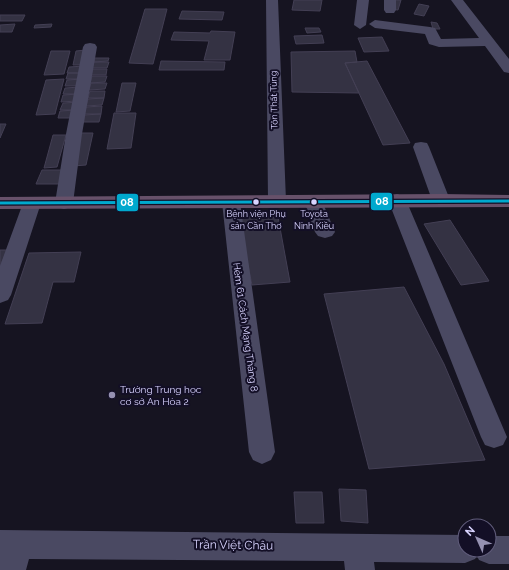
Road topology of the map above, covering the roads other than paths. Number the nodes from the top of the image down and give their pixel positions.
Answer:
1 (272, 0) edge
2 (363, 0) edge
3 (457, 0) edge
4 (374, 24) dead end
5 (360, 25) dead end
6 (489, 42) junction
7 (90, 47) dead end
8 (509, 69) edge
9 (421, 147) dead end
10 (397, 200) junction
11 (441, 200) junction
12 (277, 201) junction
13 (313, 201) junction
14 (509, 201) edge
15 (231, 202) junction
16 (0, 203) edge
17 (32, 203) junction
18 (64, 203) junction
19 (325, 232) dead end
20 (0, 295) edge
21 (494, 437) dead end
22 (262, 452) dead end
23 (457, 550) edge
24 (497, 550) edge
25 (509, 550) edge
26 (10, 553) edge
27 (358, 558) edge

1 - 12 street, Tôn Thất Tùng
2 - 5 street
3 - 6 street
4 - 6 street
6 - 8 street
7 - 18 street
9 - 11 street
10 - 11 highway
10 - 13 highway
10 - 21 street
11 - 14 highway
12 - 13 highway
12 - 15 highway
13 - 19 street
15 - 18 highway
15 - 22 street, Hẻm 61 Cách Mạng Tháng 8
16 - 17 highway
17 - 18 highway
17 - 20 street
23 - 27 street, Trần Việt Châu
24 - 25 street
26 - 27 street, Trần Việt Châu

